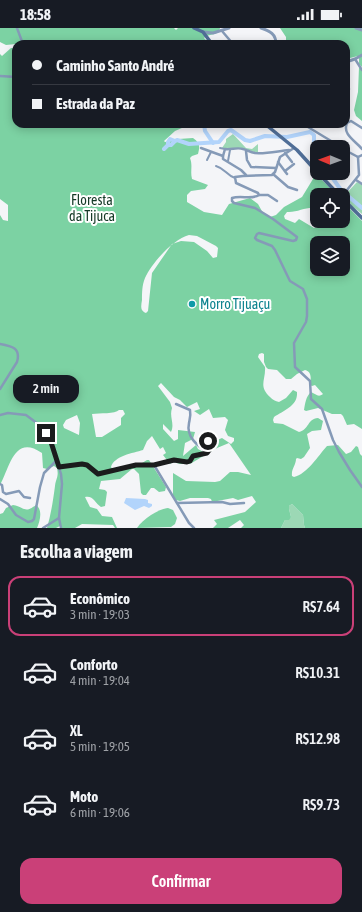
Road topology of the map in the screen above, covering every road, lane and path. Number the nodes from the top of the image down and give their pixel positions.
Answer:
1 (17, 28) edge
2 (194, 28) edge
3 (229, 28) edge
4 (261, 28) edge
5 (356, 28) edge
6 (362, 30) edge
7 (222, 31) junction
8 (208, 35) junction
9 (22, 40) edge
10 (210, 40) edge
11 (230, 40) edge
12 (276, 40) edge
13 (362, 55) edge
14 (355, 59) junction
15 (350, 61) edge
16 (362, 70) edge
17 (0, 76) edge
18 (12, 77) edge
19 (350, 122) edge
20 (270, 128) edge
21 (310, 128) edge
22 (346, 128) edge
23 (362, 128) edge
24 (329, 140) edge
25 (294, 147) junction
26 (201, 148) dead end
27 (220, 148) dead end
28 (225, 149) junction
29 (362, 149) edge
30 (230, 150) junction
31 (290, 150) junction
32 (246, 151) junction
33 (211, 152) junction
34 (350, 152) edge
35 (285, 153) junction
36 (362, 155) edge
37 (223, 156) junction
38 (358, 157) junction
39 (207, 160) dead end
40 (228, 161) junction
41 (278, 162) junction
42 (310, 164) edge
43 (216, 166) dead end
44 (276, 168) junction
45 (285, 171) junction
46 (273, 174) junction
47 (288, 174) dead end
48 (246, 176) junction
49 (235, 178) junction
50 (326, 180) edge
51 (356, 180) junction
52 (362, 184) edge
53 (334, 188) edge
54 (350, 188) edge
55 (297, 190) dead end
56 (259, 195) junction
57 (277, 201) dead end
58 (350, 205) edge
59 (362, 218) edge
60 (0, 344) edge
61 (0, 389) edge
62 (176, 404) dead end
63 (0, 415) edge
64 (208, 438) dead end
65 (207, 452) junction
66 (57, 460) junction
67 (154, 465) junction
68 (59, 467) junction
69 (0, 484) edge
70 (362, 487) edge
71 (30, 498) dead end
72 (0, 499) edge
73 (177, 503) junction
74 (244, 503) dead end
75 (59, 518) junction
76 (43, 528) edge
77 (62, 528) edge
78 (194, 528) edge

1 - 9 street
2 - 8 main road
3 - 7 street
4 - 12 street
5 - 6 street
7 - 8 street
7 - 11 street
8 - 10 main road
13 - 14 street
14 - 15 street
14 - 16 street
17 - 18 street
19 - 23 street
20 - 25 main road
21 - 24 street
22 - 29 street
25 - 31 street
25 - 42 main road
26 - 33 street
27 - 28 street
28 - 30 street
28 - 37 street
30 - 32 street
30 - 40 street
31 - 32 street
31 - 35 street
32 - 44 street
33 - 37 street
33 - 39 street
34 - 38 street
35 - 41 street
35 - 45 street
36 - 38 street
37 - 40 street
38 - 51 street
40 - 48 street
41 - 44 street
41 - 45 street
43 - 49 street
44 - 46 street
45 - 47 street
46 - 48 street
46 - 55 street
48 - 49 street
49 - 56 street
50 - 53 main road
51 - 52 street
51 - 54 street
56 - 57 street
56 - 70 street
58 - 59 main road
60 - 61 street
62 - 65 street
63 - 66 street
64 - 65 street
65 - 67 street
66 - 68 street
66 - 72 street
67 - 68 street
67 - 73 street
68 - 75 street
69 - 71 street
73 - 74 street
73 - 78 street
75 - 76 street
75 - 77 street

